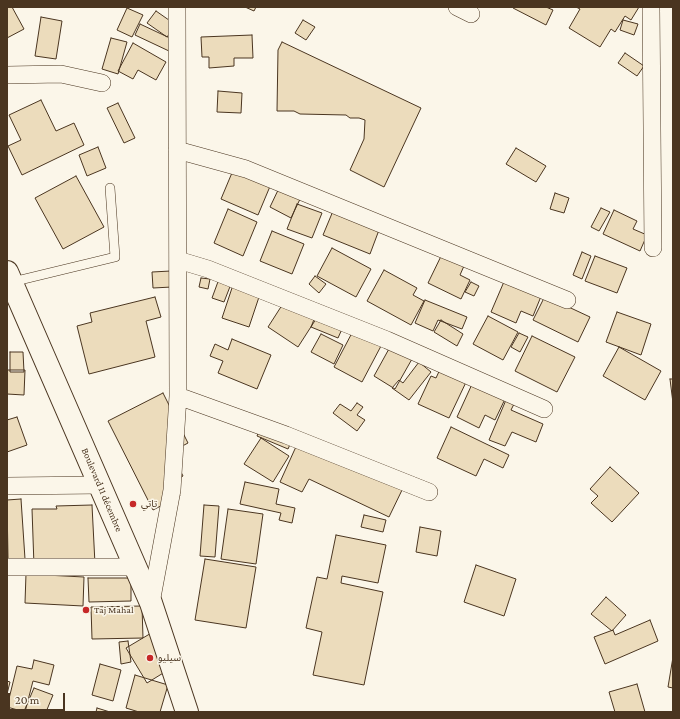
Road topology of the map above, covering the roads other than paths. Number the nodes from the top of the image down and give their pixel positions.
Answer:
1 (177, 7) edge
2 (651, 7) edge
3 (7, 75) edge
4 (102, 83) dead end
5 (177, 150) junction
6 (110, 188) dead end
7 (653, 248) dead end
8 (178, 260) junction
9 (9, 277) edge
10 (567, 300) dead end
11 (178, 396) junction
12 (544, 409) dead end
13 (100, 485) junction
14 (7, 486) edge
15 (429, 492) dead end
16 (7, 567) edge
17 (136, 567) junction
18 (151, 603) junction
19 (187, 712) edge

1 - 5 street
2 - 7 street
3 - 4 street
5 - 8 street
5 - 10 street
6 - 9 lane
8 - 11 street
8 - 12 street
9 - 13 main road, Boulevard 11 décembre
11 - 15 street
11 - 18 street
13 - 14 street
13 - 17 main road, Boulevard 11 décembre
16 - 17 street
17 - 18 main road, Boulevard 11 décembre
18 - 19 main road, Boulevard 11 décembre

